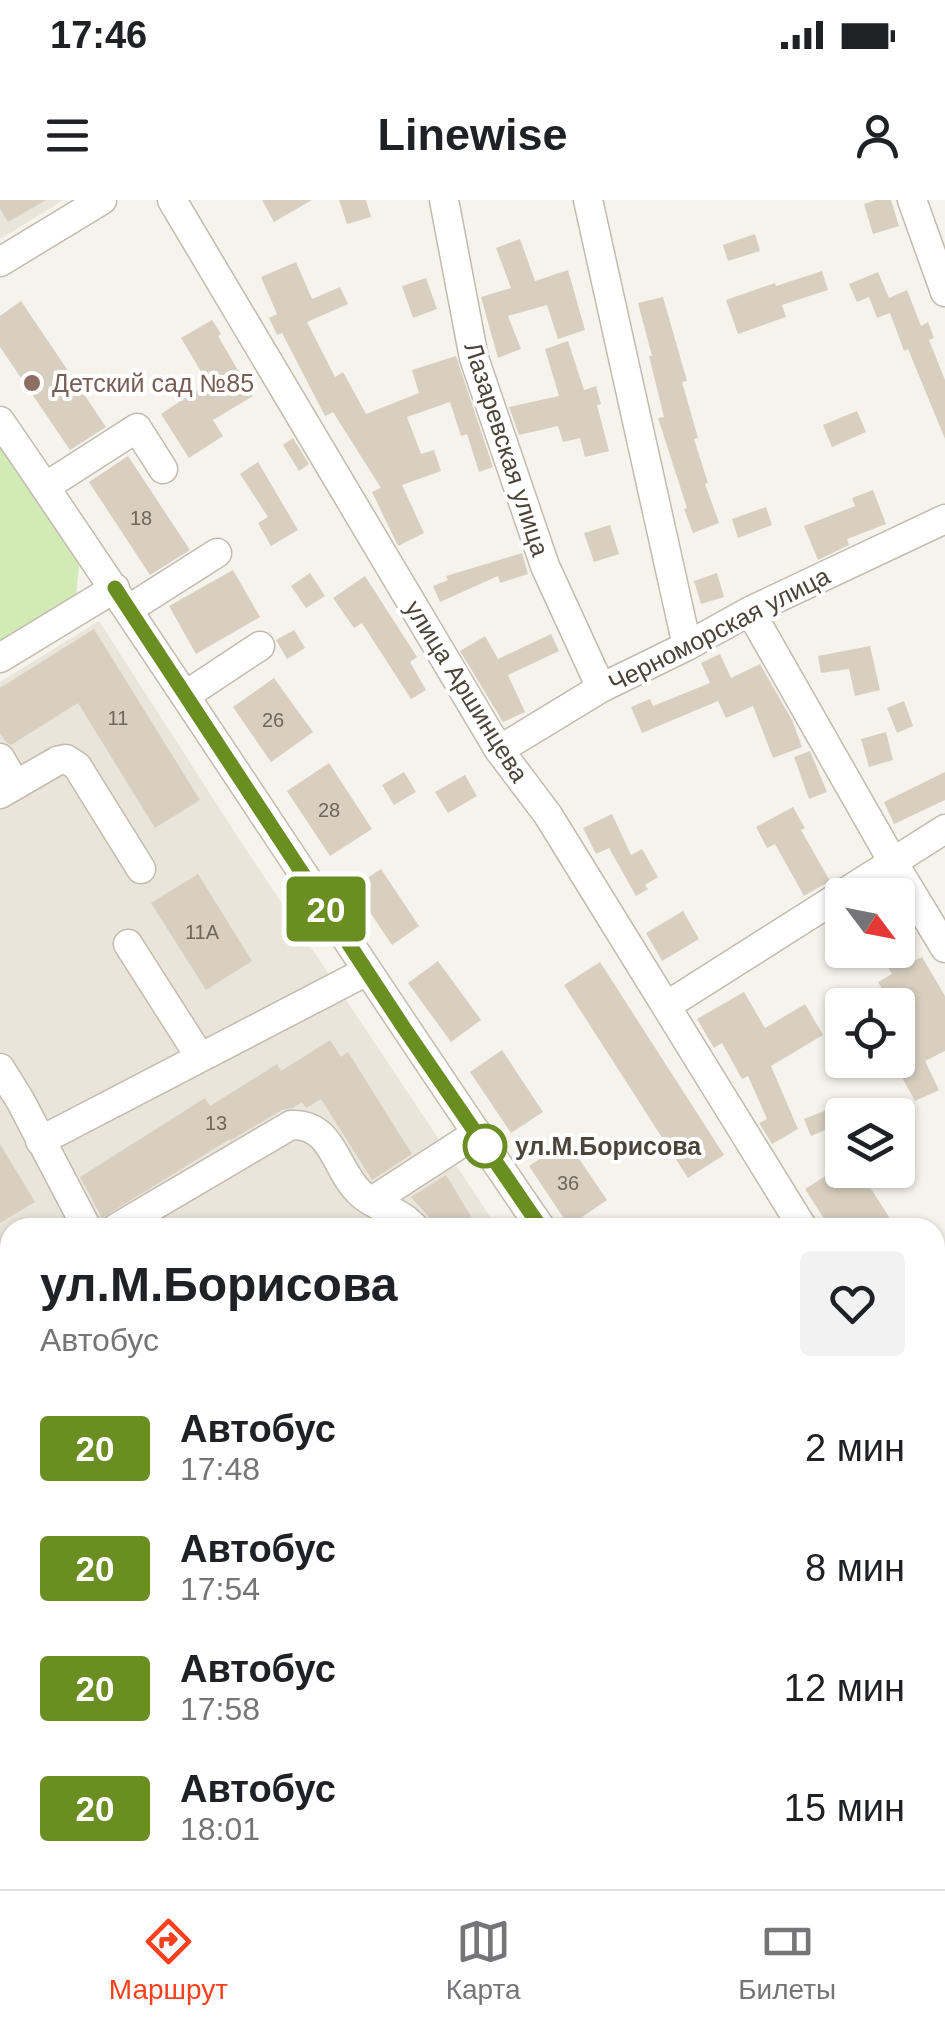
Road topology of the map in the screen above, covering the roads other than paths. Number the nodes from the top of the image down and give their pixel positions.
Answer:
1 (102, 200) edge
2 (172, 200) edge
3 (444, 200) edge
4 (588, 200) edge
5 (912, 200) edge
6 (0, 262) edge
7 (945, 292) edge
8 (0, 421) edge
9 (163, 470) dead end
10 (46, 487) junction
11 (945, 519) edge
12 (217, 552) dead end
13 (122, 598) junction
14 (750, 611) junction
15 (260, 646) dead end
16 (688, 646) junction
17 (0, 658) edge
18 (602, 688) junction
19 (186, 696) junction
20 (499, 750) junction
21 (0, 758) edge
22 (8, 790) edge
23 (945, 829) edge
24 (893, 862) junction
25 (141, 869) dead end
26 (128, 944) dead end
27 (945, 948) edge
28 (367, 971) junction
29 (666, 1006) junction
30 (200, 1058) junction
31 (0, 1068) edge
32 (476, 1133) junction
33 (40, 1140) junction
34 (372, 1201) junction
35 (82, 1218) edge
36 (133, 1218) edge
37 (404, 1218) edge
38 (534, 1218) edge
39 (797, 1218) edge

1 - 6 street
2 - 20 street, улица Аршинцева
3 - 18 street, Лазаревская улица
4 - 16 street
5 - 7 street
8 - 10 street
9 - 10 street
10 - 13 street
11 - 14 street, Черноморская улица
12 - 13 street
13 - 17 street
13 - 19 street
14 - 16 street, Черноморская улица
14 - 24 street
15 - 19 street
16 - 18 street, Черноморская улица
18 - 20 street, Черноморская улица
19 - 28 street
20 - 29 street, улица Аршинцева
21 - 22 street
22 - 25 street
23 - 24 street
24 - 27 street
24 - 29 street
26 - 30 street
28 - 30 street
28 - 32 street
29 - 39 street, улица Аршинцева
30 - 33 street
31 - 33 street
32 - 34 street
32 - 38 street
33 - 35 street
34 - 36 street
34 - 37 street

